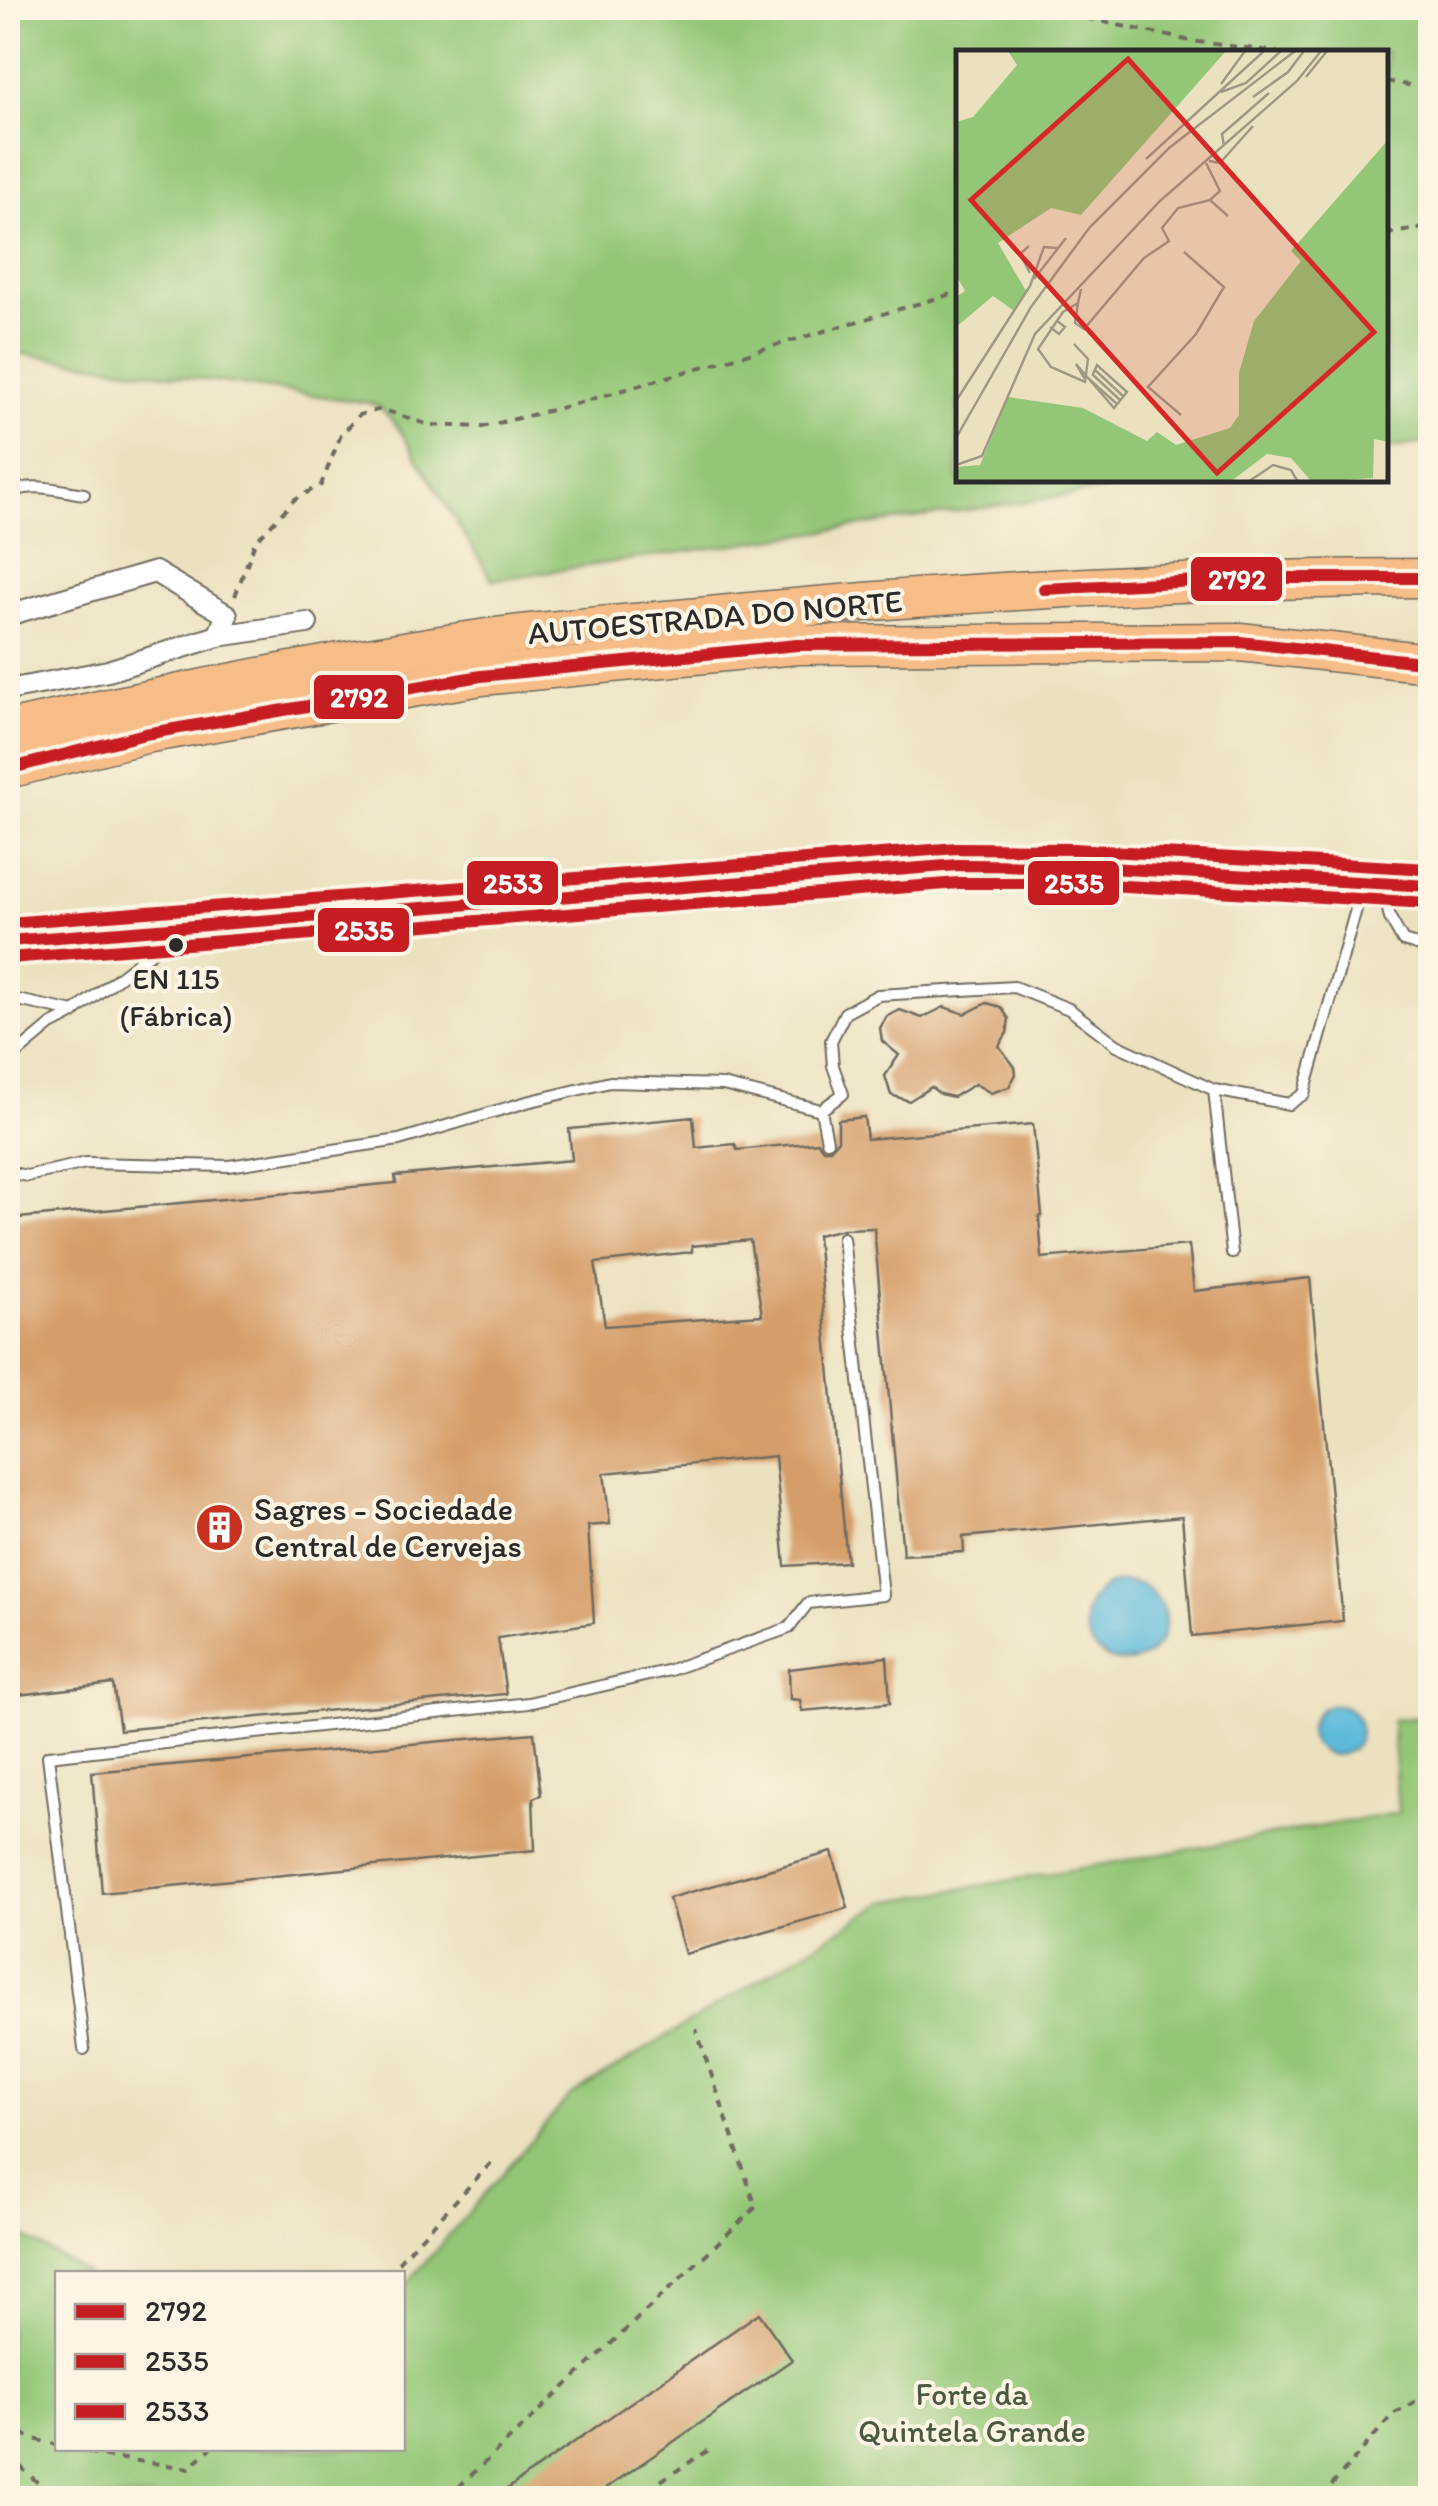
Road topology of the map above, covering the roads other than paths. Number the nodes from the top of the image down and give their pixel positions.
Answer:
1 (84, 494) dead end
2 (8, 495) edge
3 (1430, 578) edge
4 (8, 615) edge
5 (307, 623) dead end
6 (218, 636) junction
7 (1430, 663) edge
8 (8, 690) edge
9 (8, 730) edge
10 (8, 769) edge
11 (1373, 885) junction
12 (1430, 886) edge
13 (186, 925) junction
14 (8, 941) edge
15 (1430, 949) edge
16 (8, 998) edge
17 (74, 1012) junction
18 (8, 1061) edge
19 (1214, 1090) junction
20 (822, 1110) junction
21 (827, 1141) dead end
22 (8, 1172) edge
23 (843, 1238) dead end
24 (1232, 1254) dead end
25 (84, 2049) dead end

1 - 2 lane
3 - 9 highway, AUTOESTRADA DO NORTE
4 - 6 street
5 - 6 street
6 - 8 street
7 - 10 highway, AUTOESTRADA DO NORTE
11 - 12 main road
11 - 13 main road
11 - 15 lane
11 - 19 lane
13 - 14 main road
13 - 17 lane
16 - 17 lane
17 - 18 lane
19 - 20 lane
19 - 24 lane
20 - 21 lane
20 - 22 lane
23 - 25 lane

